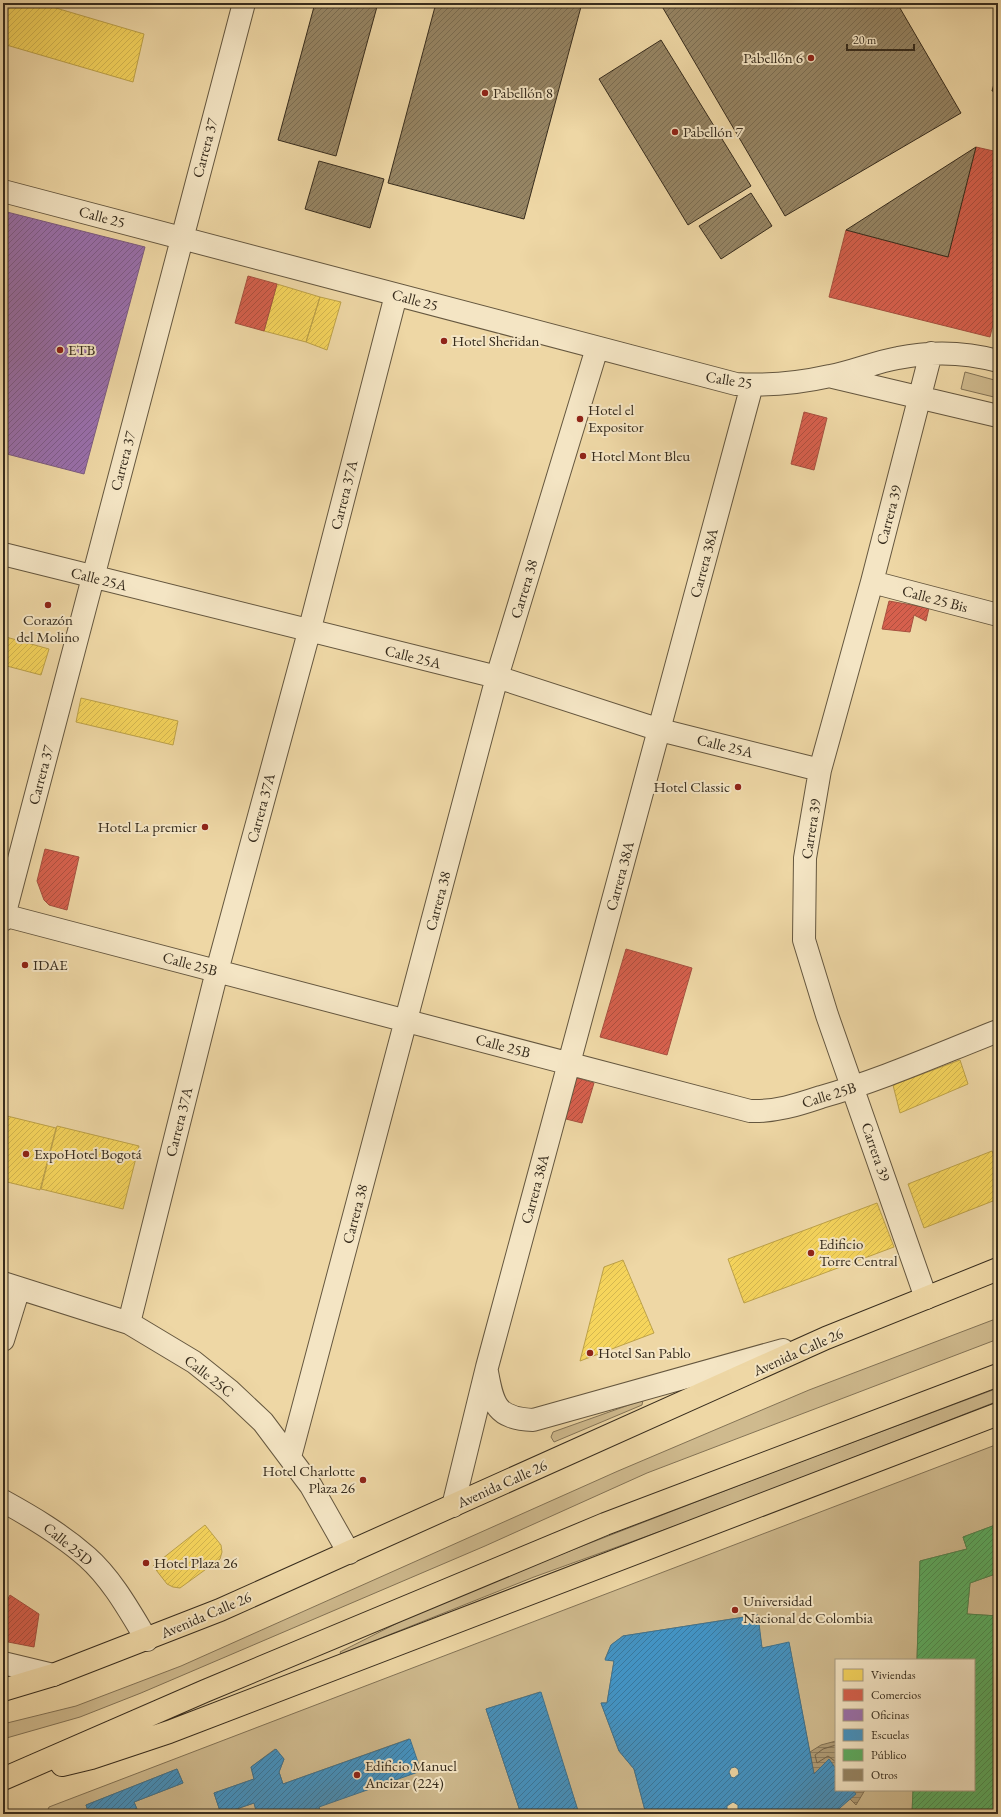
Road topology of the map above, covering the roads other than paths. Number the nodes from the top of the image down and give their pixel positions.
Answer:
1 (244, 3) edge
2 (3, 191) edge
3 (181, 238) junction
4 (396, 295) junction
5 (596, 348) junction
6 (931, 353) junction
7 (998, 361) edge
8 (829, 377) junction
9 (752, 385) junction
10 (920, 397) junction
11 (998, 416) edge
12 (3, 554) edge
13 (92, 578) junction
14 (872, 582) junction
15 (998, 615) edge
16 (309, 632) junction
17 (497, 677) junction
18 (660, 730) junction
19 (820, 770) junction
20 (3, 917) edge
21 (217, 971) junction
22 (407, 1020) junction
23 (998, 1031) edge
24 (568, 1063) junction
25 (854, 1088) junction
26 (998, 1269) edge
27 (11, 1286) edge
28 (926, 1298) junction
29 (129, 1323) junction
30 (826, 1338) junction
31 (3, 1340) edge
32 (487, 1367) junction
33 (998, 1375) edge
34 (998, 1414) edge
35 (290, 1457) junction
36 (3, 1501) edge
37 (453, 1506) junction
38 (348, 1553) junction
39 (147, 1640) junction
40 (3, 1663) edge
41 (53, 1675) junction
42 (3, 1690) edge
43 (3, 1780) edge

1 - 3 street, Carrera 37
2 - 3 street, Calle 25
3 - 4 street, Calle 25
3 - 13 street, Carrera 37
4 - 5 street, Calle 25
4 - 16 street, Carrera 37A
5 - 9 street, Calle 25
5 - 17 street, Carrera 38
6 - 7 street, Calle 25
6 - 8 street, Calle 25
6 - 10 street, Carrera 39
8 - 9 street, Calle 25
8 - 10 street, Calle 25
9 - 18 street, Carrera 38A
10 - 11 street, Calle 25
10 - 14 street, Carrera 39
12 - 13 street, Calle 25A
13 - 16 street, Calle 25A
13 - 20 street, Carrera 37
14 - 15 street, Calle 25 Bis
14 - 19 street, Carrera 39
16 - 17 street, Calle 25A
16 - 21 street, Carrera 37A
17 - 18 street, Calle 25A
17 - 22 street, Carrera 38
18 - 19 street, Calle 25A
18 - 24 street, Carrera 38A
19 - 25 street, Carrera 39
20 - 21 street, Calle 25B
21 - 22 street, Calle 25B
21 - 29 street, Carrera 37A
22 - 24 street, Calle 25B
22 - 35 street, Carrera 38
23 - 25 street, Calle 25B
24 - 25 street, Calle 25B
24 - 32 street, Carrera 38A
25 - 28 street, Carrera 39
26 - 28 main road, Avenida Calle 26
27 - 29 street, Calle 25C
27 - 31 street
28 - 30 main road, Avenida Calle 26
29 - 35 street, Calle 25C
30 - 32 street, Carrera 38A
30 - 37 main road, Avenida Calle 26
32 - 37 street, Carrera 38A
33 - 43 main road
34 - 43 main road
35 - 38 street, Calle 25C
36 - 39 street, Calle 25D
37 - 38 main road, Avenida Calle 26
38 - 39 main road, Avenida Calle 26
39 - 41 main road, Avenida Calle 26
40 - 41 street
41 - 42 main road, Avenida Calle 26

